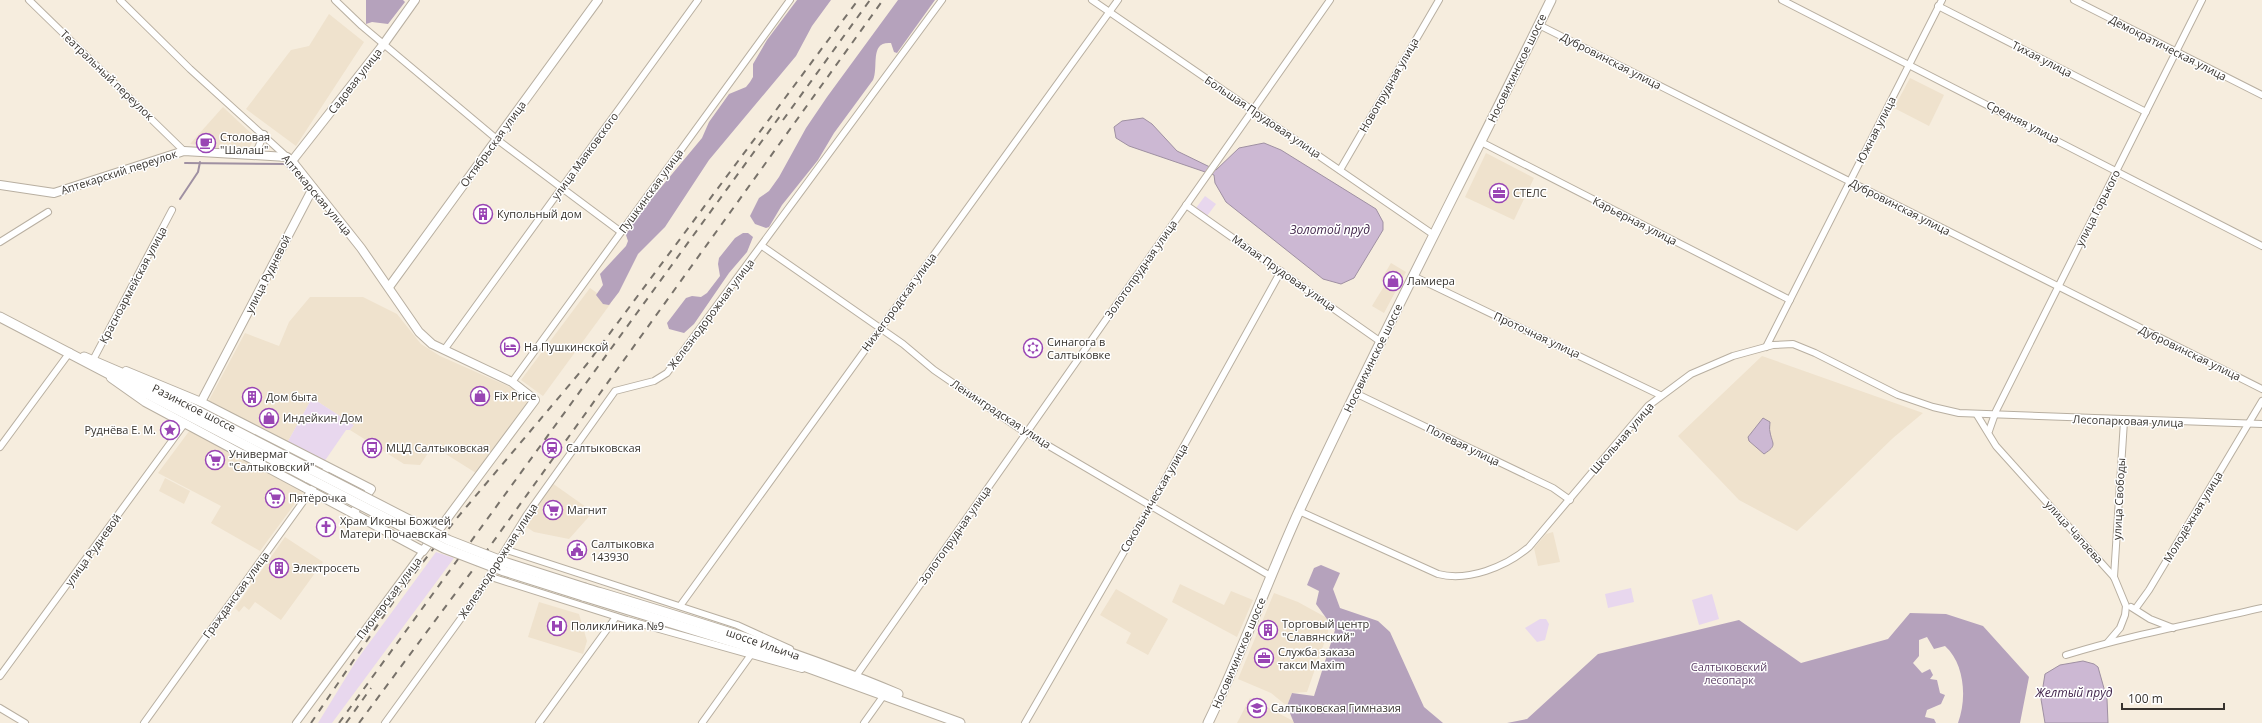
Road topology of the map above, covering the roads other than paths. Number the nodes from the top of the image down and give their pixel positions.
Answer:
1 (29, 0) edge
2 (120, 0) edge
3 (335, 0) edge
4 (415, 0) edge
5 (598, 0) edge
6 (698, 0) edge
7 (790, 0) edge
8 (942, 0) edge
9 (1092, 0) edge
10 (1118, 0) edge
11 (1330, 0) edge
12 (1439, 0) edge
13 (1551, 0) edge
14 (1782, 0) edge
15 (2074, 0) edge
16 (2202, 0) edge
17 (1940, 3) edge
18 (1109, 12) junction
19 (1539, 25) junction
20 (383, 45) junction
21 (2176, 52) junction
22 (1909, 64) junction
23 (2262, 95) edge
24 (1253, 110) junction
25 (2146, 112) junction
26 (264, 134) junction
27 (497, 139) junction
28 (1481, 142) junction
29 (184, 151) junction
30 (255, 155) junction
31 (289, 159) junction
32 (1340, 170) junction
33 (2117, 170) junction
34 (1850, 182) junction
35 (0, 185) edge
36 (313, 188) junction
37 (561, 188) junction
38 (1186, 205) junction
39 (172, 210) dead end
40 (48, 212) dead end
41 (621, 232) junction
42 (1434, 235) junction
43 (0, 242) edge
44 (762, 246) junction
45 (2262, 246) edge
46 (1281, 271) junction
47 (1413, 276) junction
48 (2058, 286) junction
49 (389, 287) junction
50 (1790, 300) junction
51 (0, 317) edge
52 (880, 327) junction
53 (1381, 342) junction
54 (1766, 347) junction
55 (444, 350) junction
56 (71, 353) junction
57 (93, 360) junction
58 (106, 369) junction
59 (512, 382) junction
60 (2262, 389) edge
61 (1355, 393) junction
62 (1660, 395) junction
63 (2262, 401) edge
64 (201, 402) junction
65 (1977, 415) junction
66 (1994, 416) junction
67 (2124, 421) junction
68 (185, 423) junction
69 (2248, 424) junction
70 (2262, 424) edge
71 (1989, 431) junction
72 (1026, 433) junction
73 (0, 447) edge
74 (328, 467) junction
75 (311, 490) junction
76 (1570, 500) junction
77 (1151, 504) junction
78 (1299, 511) junction
79 (353, 513) junction
80 (379, 527) junction
81 (433, 538) junction
82 (507, 550) junction
83 (424, 551) junction
84 (535, 559) junction
85 (491, 577) junction
86 (1272, 577) junction
87 (2114, 577) junction
88 (526, 588) junction
89 (584, 592) junction
90 (680, 606) junction
91 (2126, 606) junction
92 (2136, 608) junction
93 (2262, 608) edge
94 (616, 617) junction
95 (2175, 628) junction
96 (2108, 642) junction
97 (2066, 655) dead end
98 (750, 656) junction
99 (822, 664) junction
100 (0, 676) edge
101 (829, 676) junction
102 (841, 676) junction
103 (856, 676) junction
104 (884, 695) junction
105 (0, 708) edge
106 (935, 713) junction
107 (949, 721) edge
108 (25, 723) edge
109 (144, 723) edge
110 (296, 723) edge
111 (385, 723) edge
112 (539, 723) edge
113 (702, 723) edge
114 (864, 723) edge
115 (960, 723) edge
116 (1025, 723) edge
117 (1208, 723) edge

1 - 29 street, Театральный переулок
2 - 26 street, Аптекарская улица
3 - 20 street
4 - 20 street, Садовая улица
5 - 27 street, Октябрьская улица
6 - 37 street, улица Маяковского
7 - 41 street, Пушкинская улица
8 - 44 street, Железнодорожная улица
9 - 18 street, Большая Прудовая улица
10 - 18 street, Нижегородская улица
11 - 24 street, Золотопрудная улица
12 - 32 street, Новопрудная улица
13 - 19 main road, Носовихинское шоссе
14 - 22 street, Средняя улица
15 - 21 street, Демократическая улица
16 - 21 street, улица Горького
17 - 22 street, Южная улица
17 - 25 street, Тихая улица
18 - 24 street, Большая Прудовая улица
18 - 52 street, Нижегородская улица
19 - 28 main road, Носовихинское шоссе
19 - 34 street, Дубровинская улица
20 - 27 street
20 - 31 street, Садовая улица
21 - 23 street, Демократическая улица
21 - 25 street, улица Горького
22 - 33 street, Средняя улица
22 - 34 street, Южная улица
24 - 32 street, Большая Прудовая улица
24 - 38 street, Золотопрудная улица
25 - 33 street, улица Горького
26 - 30 street
26 - 31 street, Аптекарская улица
27 - 37 street
27 - 49 street, Октябрьская улица
28 - 42 main road, Носовихинское шоссе
28 - 50 street, Карьерная улица
29 - 30 street, Аптекарский переулок
29 - 35 street, Аптекарский переулок
30 - 31 street, Аптекарский переулок
31 - 36 street, Аптекарская улица
32 - 42 street, Большая Прудовая улица
33 - 45 street, Средняя улица
33 - 48 street, улица Горького
34 - 48 street, Дубровинская улица
34 - 50 street, Южная улица
36 - 49 street, Аптекарская улица
36 - 64 street, улица Рудневой
37 - 41 street
37 - 55 street, улица Маяковского
38 - 46 street, Малая Прудовая улица
38 - 72 street, Золотопрудная улица
39 - 57 street, Красноармейская улица
40 - 43 street
41 - 59 street, Пушкинская улица
42 - 47 main road, Носовихинское шоссе
44 - 52 street, Ленинградская улица
44 - 82 street, Железнодорожная улица
46 - 53 street, Малая Прудовая улица
46 - 77 street, Сокольническая улица
47 - 53 main road, Носовихинское шоссе
47 - 62 street, Проточная улица
48 - 60 street, Дубровинская улица
48 - 66 street, улица Горького
49 - 55 street, Аптекарская улица
50 - 54 street, Южная улица
51 - 56 main road, Разинское шоссе
52 - 72 street, Ленинградская улица
52 - 90 street, Нижегородская улица
53 - 61 main road, Носовихинское шоссе
54 - 62 street, Школьная улица
54 - 65 street, Школьная улица
55 - 59 street, Аптекарская улица
56 - 57 main road, Разинское шоссе
56 - 58 main road, Разинское шоссе
56 - 73 street
57 - 58 main road, Разинское шоссе
58 - 64 street
58 - 68 street
58 - 89 main road, Разинское шоссе, bridge
58 - 89 main road, Разинское шоссе, bridge
59 - 81 street, Пионерская улица
61 - 76 street, Полевая улица
61 - 78 main road, Носовихинское шоссе
62 - 76 street, Школьная улица
63 - 69 street, Молодёжная улица
64 - 74 street
65 - 66 street, Школьная улица
65 - 71 street, улица Чапаева
66 - 67 street, Лесопарковая улица
66 - 71 street
67 - 69 street, Лесопарковая улица
67 - 87 street, улица Свободы
68 - 75 street
68 - 100 street, улица Рудневой
69 - 70 street, Лесопарковая улица
69 - 92 street, Молодёжная улица
71 - 87 street, улица Чапаева
72 - 77 street, Ленинградская улица
72 - 103 street, Золотопрудная улица
74 - 75 street, Гражданская улица
74 - 79 street
75 - 79 street
75 - 109 street, Гражданская улица
76 - 78 street, Школьная улица
77 - 86 street, Ленинградская улица
77 - 116 street, Сокольническая улица
78 - 86 main road, Носовихинское шоссе
79 - 80 street
80 - 81 street
80 - 83 street
81 - 83 street, Пионерская улица
82 - 84 street
82 - 85 street, Железнодорожная улица
83 - 110 street, Пионерская улица
84 - 88 street
84 - 90 street
85 - 88 street
85 - 111 street, Железнодорожная улица
86 - 117 main road, Носовихинское шоссе
87 - 91 street, улица Чапаева
88 - 94 street
89 - 99 main road, шоссе Ильича
89 - 101 main road, шоссе Ильича
90 - 99 street
91 - 92 street
91 - 96 street
92 - 95 street
93 - 95 street
94 - 98 street
94 - 112 street
95 - 96 street
96 - 97 street
98 - 101 street
98 - 113 street
99 - 102 main road, шоссе Ильича
101 - 102 main road, шоссе Ильича
102 - 103 main road, шоссе Ильича
102 - 104 main road, шоссе Ильича
103 - 106 main road, шоссе Ильича
104 - 106 main road, шоссе Ильича
104 - 114 street
105 - 108 street
106 - 107 main road, шоссе Ильича
107 - 115 main road, шоссе Ильича

